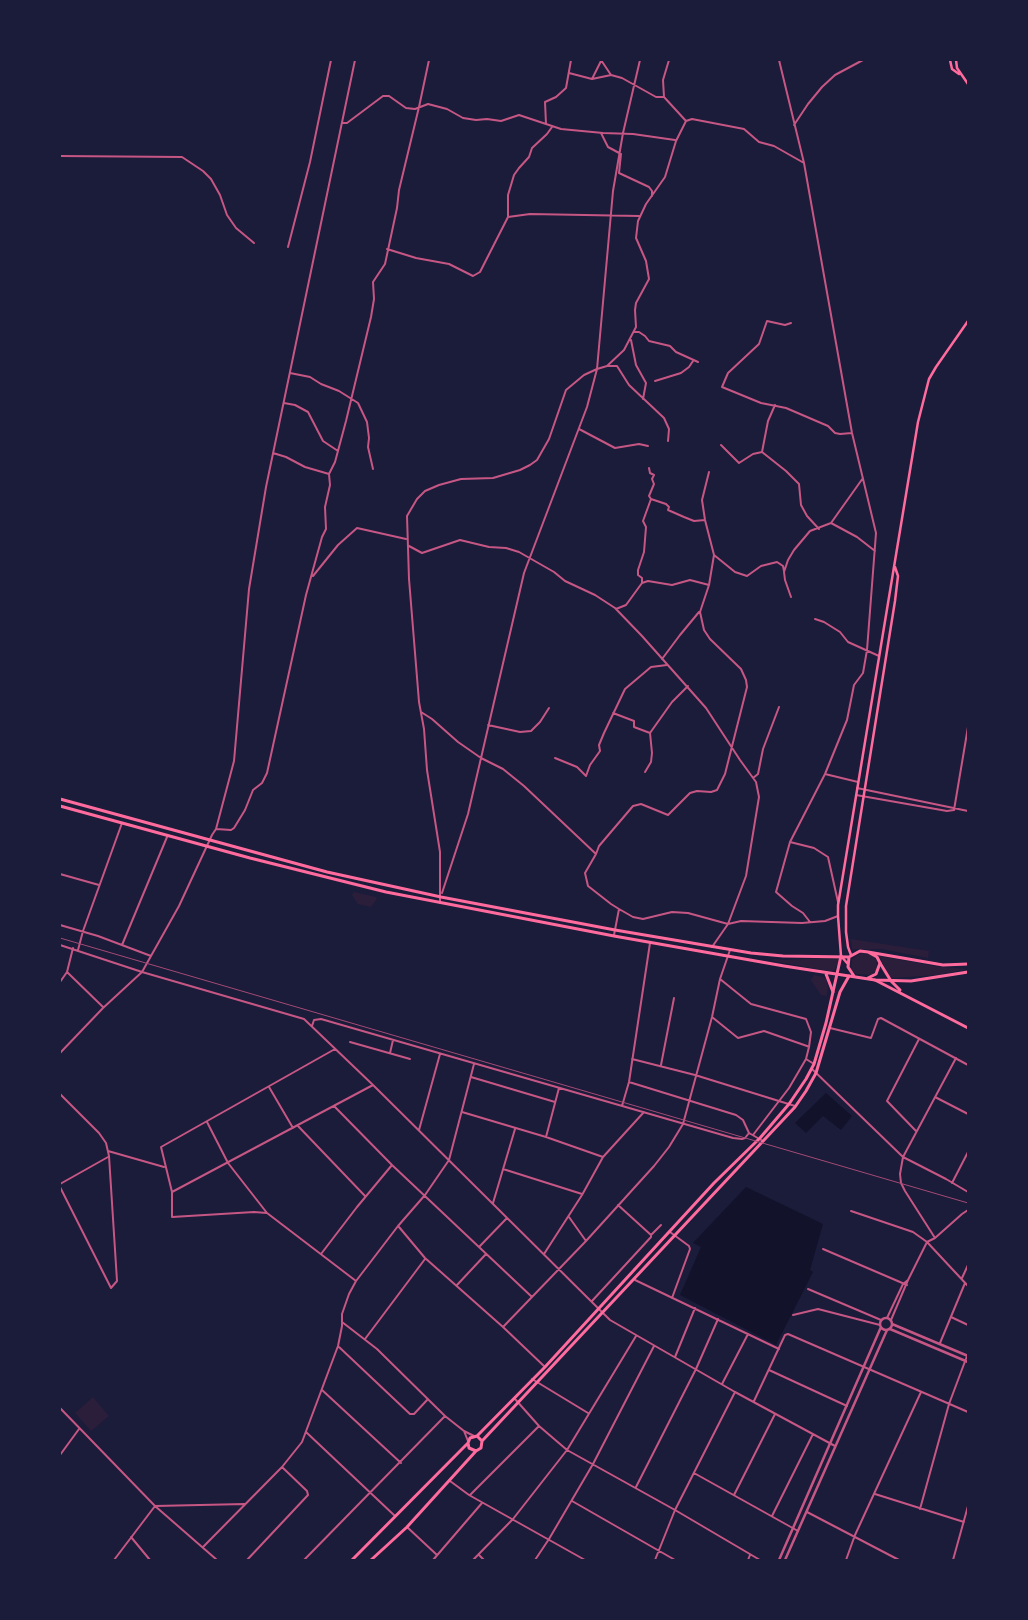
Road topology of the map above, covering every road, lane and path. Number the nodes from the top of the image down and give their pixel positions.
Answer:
1 (331, 60) edge
2 (355, 60) edge
3 (429, 60) edge
4 (571, 60) edge
5 (601, 60) edge
6 (640, 60) edge
7 (669, 60) edge
8 (779, 60) edge
9 (863, 60) edge
10 (950, 60) edge
11 (956, 60) edge
12 (569, 72) junction
13 (612, 75) junction
14 (960, 75) junction
15 (592, 79) junction
16 (635, 84) junction
17 (968, 84) edge
18 (664, 97) junction
19 (419, 107) junction
20 (686, 120) junction
21 (342, 123) junction
22 (546, 124) junction
23 (794, 125) junction
24 (552, 127) junction
25 (600, 133) junction
26 (623, 133) junction
27 (676, 141) junction
28 (619, 152) junction
29 (60, 156) edge
30 (804, 163) junction
31 (652, 196) junction
32 (610, 216) junction
33 (640, 216) junction
34 (508, 217) junction
35 (254, 243) dead end
36 (288, 247) dead end
37 (387, 249) junction
38 (968, 322) edge
39 (791, 323) dead end
40 (634, 332) junction
41 (630, 340) junction
42 (693, 361) junction
43 (698, 362) dead end
44 (607, 366) junction
45 (597, 369) junction
46 (290, 373) junction
47 (656, 381) dead end
48 (352, 398) junction
49 (643, 399) junction
50 (284, 403) junction
51 (775, 405) junction
52 (579, 429) junction
53 (852, 433) junction
54 (668, 441) dead end
55 (722, 445) dead end
56 (648, 446) dead end
57 (338, 451) junction
58 (762, 452) junction
59 (274, 453) junction
60 (649, 468) dead end
61 (373, 469) dead end
62 (709, 472) dead end
63 (329, 474) junction
64 (863, 478) junction
65 (651, 499) junction
66 (705, 520) junction
67 (830, 523) junction
68 (819, 529) junction
69 (407, 539) junction
70 (408, 546) junction
71 (875, 551) junction
72 (714, 555) junction
73 (530, 559) junction
74 (894, 565) junction
75 (784, 572) junction
76 (311, 578) junction
77 (642, 583) junction
78 (709, 585) junction
79 (791, 597) dead end
80 (616, 609) junction
81 (700, 612) junction
82 (815, 619) dead end
83 (867, 650) junction
84 (879, 656) junction
85 (662, 659) junction
86 (667, 665) junction
87 (688, 686) junction
88 (779, 707) dead end
89 (548, 708) dead end
90 (421, 712) junction
91 (613, 713) junction
92 (488, 725) junction
93 (968, 727) edge
94 (650, 733) junction
95 (732, 747) junction
96 (481, 758) junction
97 (554, 758) dead end
98 (645, 772) dead end
99 (825, 774) junction
100 (753, 778) junction
101 (858, 782) junction
102 (857, 788) junction
103 (864, 790) junction
104 (856, 795) junction
105 (863, 796) junction
106 (60, 799) edge
107 (60, 806) edge
108 (954, 810) junction
109 (968, 811) edge
110 (122, 823) junction
111 (216, 829) junction
112 (168, 834) junction
113 (210, 840) junction
114 (790, 842) junction
115 (208, 846) junction
116 (596, 854) junction
117 (60, 874) edge
118 (99, 885) junction
119 (441, 897) junction
120 (440, 903) junction
121 (838, 904) junction
122 (619, 909) junction
123 (838, 916) junction
124 (810, 922) junction
125 (728, 924) junction
126 (60, 925) edge
127 (615, 930) junction
128 (83, 931) junction
129 (839, 932) junction
130 (846, 934) junction
131 (614, 936) junction
132 (840, 936) junction
133 (650, 942) junction
134 (60, 945) edge
135 (122, 945) junction
136 (712, 947) junction
137 (73, 948) junction
138 (78, 950) junction
139 (730, 950) junction
140 (868, 952) junction
141 (151, 956) junction
142 (841, 956) junction
143 (850, 956) junction
144 (728, 957) junction
145 (847, 963) junction
146 (880, 963) junction
147 (968, 964) edge
148 (67, 972) junction
149 (142, 972) junction
150 (968, 972) edge
151 (826, 973) junction
152 (837, 975) junction
153 (849, 976) junction
154 (855, 976) junction
155 (720, 978) junction
156 (866, 978) junction
157 (875, 980) junction
158 (890, 981) junction
159 (60, 982) edge
160 (833, 992) junction
161 (906, 995) junction
162 (674, 998) dead end
163 (103, 1008) junction
164 (712, 1017) junction
165 (826, 1023) junction
166 (312, 1026) junction
167 (830, 1028) junction
168 (968, 1028) edge
169 (919, 1039) junction
170 (393, 1040) junction
171 (350, 1042) dead end
172 (809, 1047) junction
173 (335, 1048) junction
174 (60, 1053) edge
175 (390, 1053) junction
176 (440, 1054) junction
177 (956, 1058) junction
178 (410, 1059) dead end
179 (632, 1059) junction
180 (806, 1059) junction
181 (474, 1064) junction
182 (814, 1064) junction
183 (661, 1065) junction
184 (968, 1065) edge
185 (812, 1069) junction
186 (816, 1073) junction
187 (696, 1075) junction
188 (471, 1077) junction
189 (629, 1082) junction
190 (373, 1085) junction
191 (269, 1087) junction
192 (559, 1087) junction
193 (60, 1094) edge
194 (936, 1097) junction
195 (689, 1100) junction
196 (779, 1101) junction
197 (555, 1102) junction
198 (789, 1104) junction
199 (334, 1106) junction
200 (622, 1106) junction
201 (795, 1106) junction
202 (462, 1112) junction
203 (644, 1112) junction
204 (968, 1114) edge
205 (207, 1122) junction
206 (683, 1124) junction
207 (298, 1126) junction
208 (293, 1128) junction
209 (515, 1128) junction
210 (419, 1130) junction
211 (917, 1131) junction
212 (749, 1133) junction
213 (753, 1135) junction
214 (546, 1137) junction
215 (762, 1139) junction
216 (108, 1151) junction
217 (968, 1152) edge
218 (109, 1156) junction
219 (603, 1157) junction
220 (903, 1158) junction
221 (449, 1160) junction
222 (228, 1163) junction
223 (392, 1165) junction
224 (165, 1167) junction
225 (503, 1169) junction
226 (952, 1183) junction
227 (60, 1185) edge
228 (172, 1192) junction
229 (968, 1192) edge
230 (424, 1195) junction
231 (582, 1195) junction
232 (366, 1196) junction
233 (493, 1203) junction
234 (618, 1205) junction
235 (968, 1210) edge
236 (850, 1211) dead end
237 (266, 1214) junction
238 (569, 1217) junction
239 (508, 1218) junction
240 (661, 1225) dead end
241 (398, 1226) junction
242 (670, 1232) junction
243 (651, 1235) junction
244 (674, 1235) junction
245 (935, 1238) junction
246 (586, 1241) junction
247 (927, 1242) junction
248 (479, 1247) junction
249 (823, 1249) dead end
250 (321, 1254) junction
251 (486, 1254) junction
252 (544, 1254) junction
253 (425, 1258) junction
254 (968, 1265) edge
255 (560, 1269) junction
256 (633, 1279) junction
257 (962, 1279) junction
258 (908, 1280) junction
259 (356, 1282) junction
260 (965, 1283) junction
261 (903, 1284) junction
262 (456, 1285) junction
263 (907, 1285) junction
264 (968, 1286) edge
265 (808, 1289) dead end
266 (532, 1297) junction
267 (672, 1298) junction
268 (592, 1301) junction
269 (599, 1308) junction
270 (695, 1308) junction
271 (602, 1311) junction
272 (793, 1315) dead end
273 (952, 1317) junction
274 (887, 1318) junction
275 (718, 1319) junction
276 (882, 1320) junction
277 (891, 1320) junction
278 (342, 1322) junction
279 (892, 1324) junction
280 (968, 1325) edge
281 (881, 1326) junction
282 (503, 1327) junction
283 (889, 1330) junction
284 (748, 1334) junction
285 (636, 1336) junction
286 (365, 1339) junction
287 (940, 1344) junction
288 (338, 1346) junction
289 (654, 1346) junction
290 (778, 1349) junction
291 (967, 1355) edge
292 (675, 1357) junction
293 (967, 1361) edge
294 (865, 1366) junction
295 (545, 1367) junction
296 (869, 1368) junction
297 (696, 1369) junction
298 (768, 1370) junction
299 (532, 1379) junction
300 (538, 1383) junction
301 (722, 1384) junction
302 (322, 1390) junction
303 (735, 1392) junction
304 (921, 1392) junction
305 (514, 1398) junction
306 (428, 1399) junction
307 (518, 1402) junction
308 (754, 1402) junction
309 (950, 1404) junction
310 (847, 1406) junction
311 (60, 1408) edge
312 (968, 1412) edge
313 (588, 1413) junction
314 (775, 1414) junction
315 (445, 1416) junction
316 (539, 1426) junction
317 (79, 1429) junction
318 (306, 1432) junction
319 (464, 1432) junction
320 (813, 1434) junction
321 (476, 1436) junction
322 (482, 1441) junction
323 (468, 1442) junction
324 (830, 1443) junction
325 (836, 1446) junction
326 (476, 1450) junction
327 (566, 1450) junction
328 (60, 1454) edge
329 (401, 1462) junction
330 (593, 1464) junction
331 (282, 1467) junction
332 (694, 1473) junction
333 (450, 1481) junction
334 (635, 1488) junction
335 (370, 1492) junction
336 (875, 1494) junction
337 (734, 1495) junction
338 (469, 1496) junction
339 (572, 1501) junction
340 (483, 1503) junction
341 (245, 1504) junction
342 (155, 1506) junction
343 (968, 1506) edge
344 (920, 1509) junction
345 (675, 1510) junction
346 (807, 1512) junction
347 (394, 1516) junction
348 (772, 1516) junction
349 (512, 1519) junction
350 (964, 1522) junction
351 (406, 1527) junction
352 (793, 1528) junction
353 (798, 1531) junction
354 (854, 1535) junction
355 (130, 1537) junction
356 (549, 1539) junction
357 (203, 1547) junction
358 (658, 1550) junction
359 (437, 1555) junction
360 (479, 1555) junction
361 (750, 1555) junction
362 (148, 1559) edge
363 (114, 1560) edge
364 (217, 1560) edge
365 (247, 1560) edge
366 (304, 1560) edge
367 (352, 1560) edge
368 (371, 1560) edge
369 (433, 1560) edge
370 (473, 1560) edge
371 (484, 1560) edge
372 (535, 1560) edge
373 (585, 1560) edge
374 (655, 1560) edge
375 (675, 1560) edge
376 (748, 1560) edge
377 (760, 1560) edge
378 (779, 1560) edge
379 (785, 1560) edge
380 (846, 1560) edge
381 (899, 1560) edge
382 (953, 1560) edge

1 - 36 street
2 - 21 street
3 - 19 street
4 - 12 street
5 - 13 street
5 - 15 street
6 - 16 street
7 - 18 street
8 - 23 street
9 - 23 street
10 - 14 main road
11 - 14 main road
12 - 15 street
12 - 22 street
13 - 15 street
13 - 16 street
14 - 17 main road
16 - 18 street
16 - 26 street
18 - 20 street
19 - 21 street
19 - 22 street
19 - 37 street
20 - 27 street
20 - 30 street
21 - 46 street
22 - 24 street
23 - 30 street
24 - 25 street
24 - 34 street
25 - 26 street
25 - 28 street
26 - 27 street
26 - 28 street
27 - 31 street
28 - 31 street
28 - 32 street
29 - 35 street
30 - 53 street
31 - 33 street
32 - 33 street
32 - 34 street
32 - 45 street
33 - 40 street
34 - 37 street
37 - 48 street
38 - 74 main road
39 - 51 street
40 - 41 street
40 - 42 street
41 - 44 street
41 - 49 street
42 - 43 street
42 - 47 street
44 - 45 street
44 - 49 street
45 - 52 street
45 - 69 street
46 - 48 street
46 - 50 street
48 - 57 street
48 - 61 street
49 - 54 street
50 - 57 street
50 - 59 street
51 - 53 street
51 - 58 street
52 - 56 street
52 - 73 street
53 - 64 street
55 - 58 street
57 - 63 street
58 - 68 street
59 - 63 street
59 - 111 street
60 - 65 street
62 - 66 street
63 - 76 street
64 - 67 street
64 - 71 street
65 - 66 street
65 - 77 street
66 - 72 street
67 - 68 street
67 - 71 street
68 - 75 street
69 - 70 street
69 - 76 street
70 - 73 street
70 - 90 street
71 - 83 street
72 - 75 street
72 - 78 street
73 - 80 street
73 - 92 street
74 - 84 main road
74 - 103 main road
75 - 79 street
76 - 111 street
77 - 78 street
77 - 80 street
78 - 81 street
80 - 85 street
81 - 85 street
81 - 95 street
82 - 83 street
83 - 84 street
83 - 99 street
84 - 101 main road
85 - 86 street
86 - 87 street
86 - 91 street
87 - 94 street
87 - 95 street
88 - 100 street
89 - 92 street
90 - 96 street
90 - 119 street
91 - 94 street
91 - 97 street
92 - 96 street
93 - 108 street
94 - 98 street
95 - 100 street
95 - 116 street
96 - 116 street
96 - 119 street
99 - 101 street
99 - 114 street
100 - 125 street
101 - 102 main road
102 - 103 street
102 - 104 main road
103 - 105 main road
103 - 108 street
104 - 105 street
104 - 121 main road
105 - 108 street
105 - 130 main road
106 - 113 main road
107 - 110 main road
108 - 109 street
110 - 112 main road
110 - 118 street
111 - 113 street
112 - 115 main road
112 - 135 street
113 - 115 street
113 - 119 main road
114 - 121 street
114 - 124 street
115 - 120 main road
115 - 141 street
116 - 122 street
117 - 118 street
118 - 128 street
119 - 120 street
119 - 127 main road
120 - 131 main road
121 - 123 main road
122 - 125 street
122 - 127 street
123 - 124 street
123 - 129 main road
124 - 125 street
125 - 136 street
126 - 128 street
127 - 131 street
127 - 136 main road
128 - 135 street
128 - 138 street
129 - 130 main road
129 - 132 main road
130 - 132 main road
130 - 143 main road
131 - 133 main road
132 - 142 main road
133 - 144 main road
133 - 179 street
134 - 137 street
135 - 141 street
136 - 139 main road
137 - 138 street
137 - 148 street
138 - 149 street
139 - 142 main road
139 - 144 street
140 - 143 main road
140 - 146 main road
140 - 147 main road
141 - 149 street
142 - 143 main road
142 - 145 main road
142 - 152 main road
143 - 145 main road
144 - 151 main road
144 - 155 street
145 - 154 main road
146 - 156 main road
146 - 158 main road
148 - 159 street
148 - 163 street
149 - 163 street
149 - 166 street
150 - 158 main road
151 - 152 main road
151 - 160 main road
152 - 153 main road
152 - 160 main road
153 - 154 main road
153 - 167 main road
154 - 156 main road
155 - 164 street
155 - 172 street
156 - 157 main road
157 - 158 main road
157 - 161 main road
158 - 161 main road
160 - 165 main road
161 - 168 main road
162 - 183 street
163 - 174 street
164 - 172 street
164 - 187 street
165 - 167 street
165 - 182 main road
166 - 170 street
166 - 173 street
167 - 169 street
167 - 186 main road
169 - 177 street
169 - 211 street
170 - 175 street
170 - 176 street
171 - 175 street
172 - 180 street
173 - 190 street
173 - 191 street
175 - 178 street
176 - 181 street
176 - 210 street
177 - 184 street
177 - 194 street
179 - 183 street
179 - 189 street
180 - 182 street
180 - 196 street
181 - 188 street
181 - 192 street
182 - 185 main road
183 - 187 street
185 - 186 street
185 - 198 main road
186 - 201 main road
186 - 220 street
187 - 195 street
187 - 196 street
188 - 197 street
188 - 202 street
189 - 195 street
189 - 200 street
190 - 199 street
190 - 210 street
191 - 205 street
191 - 208 street
192 - 197 street
192 - 200 street
193 - 216 street
194 - 204 street
194 - 211 street
195 - 206 street
195 - 212 street
196 - 198 street
196 - 213 street
197 - 214 street
198 - 201 street
198 - 215 main road
199 - 207 street
199 - 223 street
200 - 203 street
201 - 215 main road
202 - 209 street
202 - 221 street
203 - 206 street
203 - 219 street
205 - 222 street
205 - 224 street
206 - 212 street
206 - 234 street
207 - 208 street
207 - 232 street
208 - 222 street
209 - 214 street
209 - 225 street
210 - 221 street
211 - 220 street
212 - 213 street
213 - 215 street
214 - 219 street
215 - 242 main road
215 - 244 main road
216 - 218 street
216 - 224 street
217 - 226 street
218 - 227 street
218 - 227 street
219 - 231 street
220 - 226 street
220 - 245 street
221 - 230 street
221 - 233 street
222 - 228 street
222 - 237 street
223 - 230 street
223 - 232 street
224 - 228 street
225 - 231 street
225 - 233 street
226 - 229 street
228 - 237 street
230 - 241 street
230 - 248 street
231 - 238 street
232 - 250 street
233 - 239 street
234 - 243 street
234 - 246 street
235 - 245 street
236 - 247 street
237 - 250 street
238 - 246 street
238 - 252 street
239 - 248 street
239 - 252 street
240 - 243 street
241 - 253 street
241 - 259 street
242 - 244 street
242 - 269 main road
243 - 268 street
244 - 256 main road
244 - 267 street
245 - 247 street
246 - 255 street
247 - 257 street
247 - 258 street
248 - 251 street
249 - 261 street
250 - 259 street
251 - 262 street
251 - 266 street
252 - 255 street
253 - 262 street
253 - 286 street
254 - 257 street
255 - 266 street
255 - 268 street
256 - 267 street
256 - 271 main road
257 - 260 street
258 - 261 street
258 - 263 street
259 - 278 street
260 - 264 street
260 - 273 street
261 - 263 street
261 - 274 street
262 - 282 street
263 - 277 street
265 - 276 street
266 - 282 street
267 - 270 street
268 - 269 street
269 - 271 street
269 - 295 main road
270 - 275 street
270 - 292 street
271 - 285 street
271 - 300 main road
272 - 281 street
273 - 280 street
273 - 287 street
274 - 276 street
274 - 277 street
275 - 284 street
275 - 297 street
276 - 281 street
277 - 279 street
278 - 286 street
278 - 288 street
279 - 283 street
279 - 287 street
281 - 283 street
281 - 294 street
282 - 295 street
283 - 293 street
283 - 296 street
284 - 290 street
284 - 301 street
285 - 289 street
285 - 313 street
286 - 306 street
287 - 291 street
288 - 302 street
288 - 306 street
289 - 292 street
289 - 330 street
290 - 294 street
290 - 298 street
291 - 293 street
292 - 297 street
293 - 309 street
294 - 296 street
294 - 310 street
295 - 299 main road
296 - 304 street
296 - 325 street
297 - 301 street
297 - 334 street
298 - 308 street
298 - 310 street
299 - 300 street
299 - 305 main road
300 - 307 main road
300 - 313 street
301 - 303 street
302 - 318 street
302 - 329 street
303 - 308 street
303 - 332 street
304 - 309 street
304 - 336 street
305 - 307 street
305 - 321 main road
306 - 315 street
307 - 316 street
307 - 322 main road
308 - 314 street
309 - 312 street
309 - 344 street
310 - 324 street
311 - 317 street
313 - 327 street
314 - 320 street
314 - 337 street
315 - 319 street
315 - 329 street
316 - 327 street
316 - 338 street
317 - 328 street
317 - 342 street
318 - 331 street
318 - 335 street
319 - 321 street
319 - 323 street
320 - 324 street
320 - 348 street
321 - 322 main road
321 - 323 main road
322 - 326 main road
323 - 326 main road
323 - 347 main road
324 - 325 street
324 - 352 street
325 - 346 street
326 - 333 main road
327 - 330 street
327 - 349 street
329 - 335 street
330 - 334 street
330 - 339 street
331 - 341 street
331 - 365 street
332 - 337 street
332 - 345 street
333 - 338 street
333 - 351 main road
334 - 345 street
335 - 347 street
335 - 366 street
336 - 344 street
336 - 354 street
337 - 348 street
338 - 340 street
339 - 356 street
339 - 358 street
340 - 349 street
340 - 359 street
341 - 342 street
341 - 357 street
342 - 355 street
342 - 357 street
343 - 350 street
344 - 350 street
345 - 358 street
345 - 361 street
346 - 353 street
346 - 354 street
347 - 367 main road
348 - 352 street
349 - 356 street
349 - 360 street
350 - 382 street
351 - 359 street
351 - 368 main road
352 - 353 street
352 - 378 street
353 - 379 street
354 - 380 street
354 - 381 street
355 - 362 street
355 - 363 street
356 - 372 street
356 - 373 street
357 - 364 street
358 - 374 street
358 - 375 street
359 - 369 street
360 - 370 street
360 - 371 street
361 - 376 street
361 - 377 street

